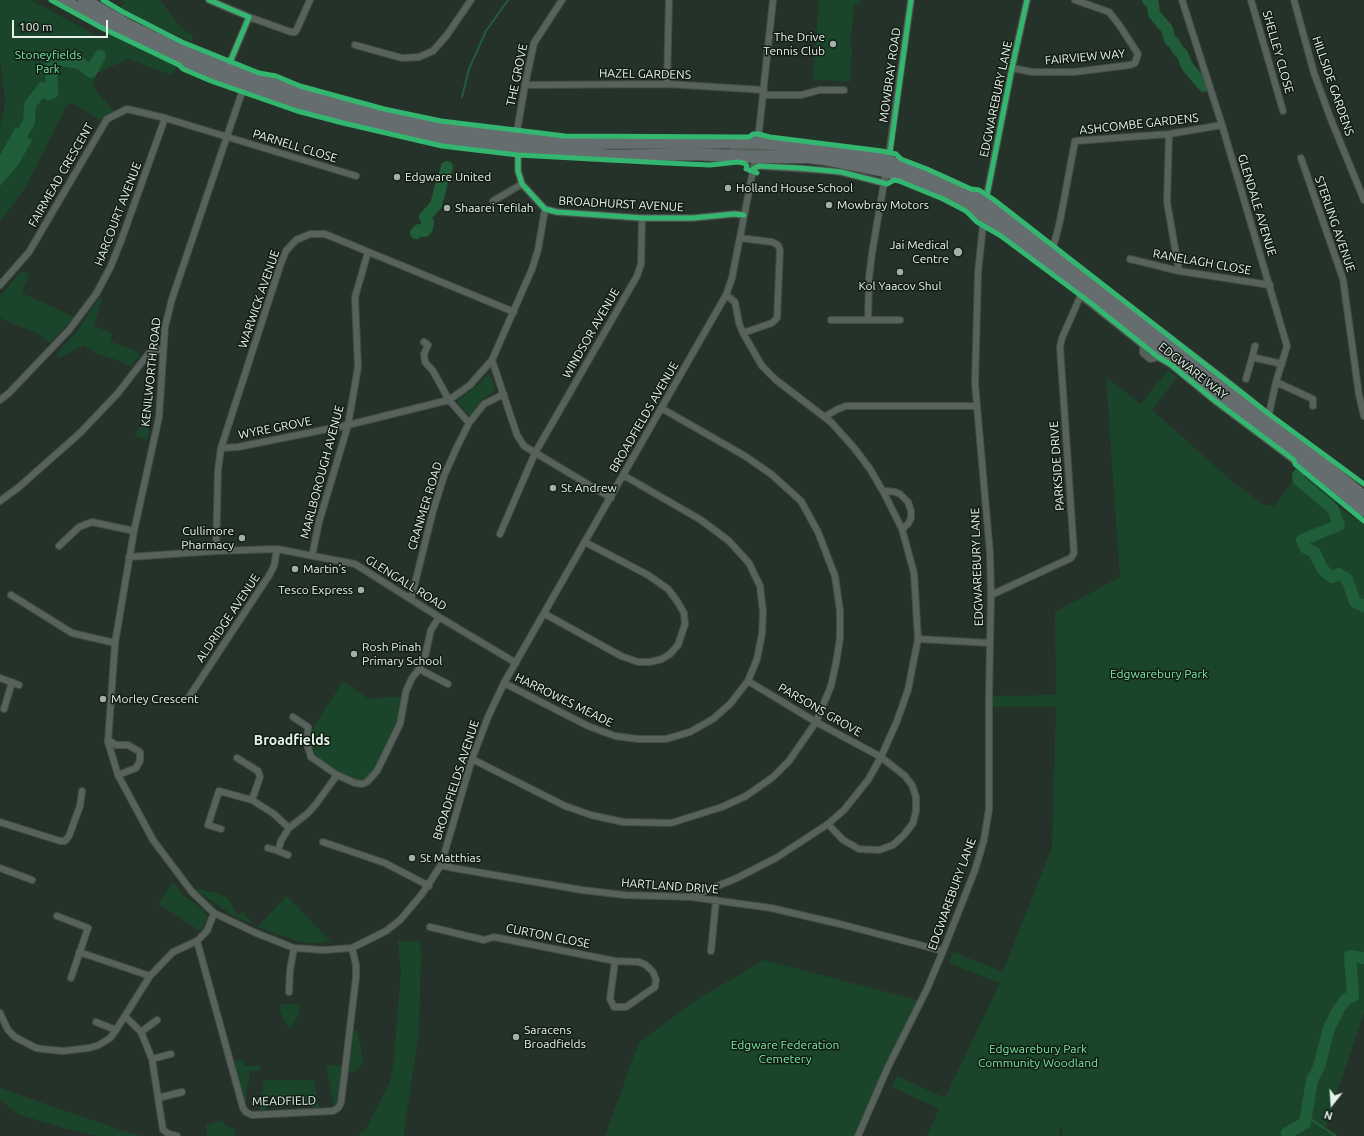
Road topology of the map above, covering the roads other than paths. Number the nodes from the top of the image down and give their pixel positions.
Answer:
1 (62, 0) edge
2 (84, 0) edge
3 (209, 0) edge
4 (310, 0) edge
5 (471, 0) edge
6 (562, 0) edge
7 (670, 0) edge
8 (773, 0) edge
9 (911, 0) edge
10 (1027, 0) edge
11 (1075, 0) edge
12 (1182, 0) edge
13 (1251, 0) edge
14 (1294, 0) edge
15 (249, 17) junction
16 (355, 44) dead end
17 (1012, 68) junction
18 (230, 70) junction
19 (668, 84) junction
20 (525, 85) junction
21 (244, 86) junction
22 (844, 90) dead end
23 (763, 92) junction
24 (1283, 111) dead end
25 (165, 118) junction
26 (1222, 125) junction
27 (1169, 134) junction
28 (227, 136) junction
29 (518, 144) junction
30 (756, 154) junction
31 (1301, 158) dead end
32 (886, 172) junction
33 (356, 176) dead end
34 (522, 184) junction
35 (1364, 200) edge
36 (493, 201) dead end
37 (985, 203) junction
38 (545, 209) junction
39 (744, 215) junction
40 (984, 216) junction
41 (642, 218) junction
42 (740, 238) junction
43 (368, 252) junction
44 (1052, 252) junction
45 (1130, 259) dead end
46 (1179, 271) junction
47 (0, 285) edge
48 (1270, 285) junction
49 (1082, 292) junction
50 (726, 294) junction
51 (514, 312) junction
52 (831, 320) dead end
53 (868, 320) junction
54 (900, 320) dead end
55 (743, 333) junction
56 (424, 342) dead end
57 (1255, 346) dead end
58 (162, 349) junction
59 (1252, 358) junction
60 (492, 360) junction
61 (1282, 364) junction
62 (1246, 379) dead end
63 (1276, 382) junction
64 (504, 394) junction
65 (0, 400) edge
66 (449, 400) junction
67 (977, 406) junction
68 (1313, 406) dead end
69 (661, 408) junction
70 (1364, 416) edge
71 (824, 417) junction
72 (1268, 418) junction
73 (469, 423) junction
74 (348, 425) junction
75 (220, 448) junction
76 (535, 453) junction
77 (1298, 460) junction
78 (623, 475) junction
79 (884, 493) junction
80 (1364, 497) edge
81 (610, 498) junction
82 (0, 501) edge
83 (1364, 510) edge
84 (902, 529) junction
85 (134, 532) junction
86 (500, 534) dead end
87 (585, 542) junction
88 (59, 546) dead end
89 (277, 549) junction
90 (216, 551) junction
91 (312, 556) junction
92 (129, 557) junction
93 (11, 595) dead end
94 (992, 595) junction
95 (411, 599) junction
96 (544, 614) junction
97 (439, 617) junction
98 (918, 639) junction
99 (115, 642) junction
100 (990, 643) junction
101 (516, 663) junction
102 (419, 669) junction
103 (0, 678) edge
104 (748, 681) junction
105 (12, 682) junction
106 (504, 683) junction
107 (19, 684) dead end
108 (448, 684) dead end
109 (189, 696) dead end
110 (4, 709) dead end
111 (293, 717) dead end
112 (816, 722) junction
113 (108, 740) junction
114 (881, 757) junction
115 (237, 758) dead end
116 (472, 759) junction
117 (118, 775) junction
118 (337, 775) junction
119 (82, 791) dead end
120 (252, 800) junction
121 (0, 822) edge
122 (828, 824) junction
123 (289, 828) junction
124 (221, 829) dead end
125 (323, 842) dead end
126 (268, 848) dead end
127 (278, 851) junction
128 (288, 855) dead end
129 (441, 865) junction
130 (0, 868) edge
131 (32, 880) dead end
132 (429, 886) junction
133 (691, 896) junction
134 (716, 900) junction
135 (214, 913) junction
136 (57, 916) dead end
137 (430, 927) dead end
138 (197, 941) junction
139 (294, 948) junction
140 (352, 948) junction
141 (711, 951) dead end
142 (943, 951) junction
143 (79, 952) junction
144 (615, 961) junction
145 (150, 976) junction
146 (71, 978) dead end
147 (289, 992) dead end
148 (0, 1013) edge
149 (125, 1016) junction
150 (158, 1020) dead end
151 (96, 1022) dead end
152 (116, 1030) junction
153 (140, 1032) junction
154 (171, 1054) dead end
155 (152, 1059) junction
156 (182, 1092) dead end
157 (158, 1098) junction
158 (177, 1136) edge
159 (858, 1136) edge

1 - 21 highway
2 - 18 highway
3 - 15 street
4 - 15 street
5 - 16 street
6 - 20 street, THE GROVE
7 - 19 street
8 - 23 street, BROADFIELDS AVENUE
9 - 32 street, MOWBRAY ROAD
10 - 17 street, EDGWAREBURY LANE
11 - 17 street, FAIRVIEW WAY
12 - 26 street, GLENDALE AVENUE
13 - 24 street, SHELLEY CLOSE
14 - 35 street, HILLSIDE GARDENS
15 - 18 street
17 - 37 street, EDGWAREBURY LANE
18 - 29 highway
19 - 20 street, HAZEL GARDENS
19 - 23 street, HAZEL GARDENS
20 - 29 street, THE GROVE
21 - 28 street, KENILWORTH ROAD
21 - 29 highway
22 - 23 street, HAZEL GARDENS
23 - 30 street, BROADFIELDS AVENUE
25 - 28 street, FAIRMEAD CRESCENT
25 - 47 street, FAIRMEAD CRESCENT
25 - 65 street, HARCOURT AVENUE
26 - 27 street, ASHCOMBE GARDENS
26 - 48 street, GLENDALE AVENUE
27 - 44 street, ASHCOMBE GARDENS
27 - 46 street
28 - 33 street, PARNELL CLOSE
28 - 58 street, KENILWORTH ROAD
29 - 30 highway
29 - 30 highway
29 - 34 street, THE GROVE
30 - 32 highway, EDGWARE WAY
30 - 32 highway, EDGWARE WAY
30 - 32 street
30 - 39 street, BROADFIELDS AVENUE
31 - 70 street, STERLING AVENUE
32 - 37 highway, EDGWARE WAY
32 - 40 highway, EDGWARE WAY
32 - 53 street, MOWBRAY ROAD
34 - 36 street
34 - 38 street
37 - 40 street, EDGWAREBURY LANE
37 - 44 highway, EDGWARE WAY
38 - 41 street, BROADHURST AVENUE
38 - 51 street
39 - 41 street, BROADHURST AVENUE
39 - 42 street, BROADFIELDS AVENUE
40 - 49 highway, EDGWARE WAY
40 - 67 street, EDGWAREBURY LANE
41 - 76 street, WINDSOR AVENUE
42 - 50 street, BROADFIELDS AVENUE
42 - 55 street
43 - 51 street, WARWICK AVENUE
43 - 74 street, MARLBOROUGH AVENUE
43 - 75 street, WARWICK AVENUE
44 - 72 highway, EDGWARE WAY
45 - 46 street, RANELAGH CLOSE
46 - 48 street, RANELAGH CLOSE
48 - 61 street, GLENDALE AVENUE
49 - 77 highway, EDGWARE WAY
49 - 77 street, EDGWARE WAY
49 - 94 street, PARKSIDE DRIVE
50 - 55 street
50 - 69 street, BROADFIELDS AVENUE
51 - 60 street
52 - 53 street
53 - 54 street
55 - 71 street
56 - 66 street
57 - 59 street
58 - 82 street
58 - 85 street, KENILWORTH ROAD
59 - 61 street
59 - 62 street
60 - 64 street
60 - 66 street
61 - 63 street, GLENDALE AVENUE
63 - 68 street
63 - 72 street, GLENDALE AVENUE
64 - 73 street, CRANMER ROAD
64 - 76 street
66 - 73 street
66 - 74 street, WYRE GROVE
67 - 71 street
67 - 94 street, EDGWAREBURY LANE
69 - 78 street, BROADFIELDS AVENUE
69 - 112 street
71 - 79 street
72 - 80 highway, EDGWARE WAY
73 - 95 street, CRANMER ROAD
74 - 75 street, WYRE GROVE
74 - 91 street, MARLBOROUGH AVENUE
75 - 90 street, WARWICK AVENUE
76 - 81 street
76 - 86 street, WINDSOR AVENUE
77 - 83 highway, EDGWARE WAY
78 - 81 street, BROADFIELDS AVENUE
78 - 104 street, HARROWES MEADE
79 - 84 street
79 - 84 street
81 - 87 street, BROADFIELDS AVENUE
84 - 98 street
85 - 88 street
85 - 92 street, KENILWORTH ROAD
87 - 96 street, BROADFIELDS AVENUE
87 - 96 street
89 - 90 street, GLENGALL ROAD
89 - 91 street, GLENGALL ROAD
89 - 109 street, ALDRIDGE AVENUE
90 - 92 street, GLENGALL ROAD
91 - 95 street, GLENGALL ROAD
92 - 99 street, KENILWORTH ROAD
93 - 99 street
94 - 100 street, EDGWAREBURY LANE
95 - 97 street, GLENGALL ROAD
96 - 101 street, BROADFIELDS AVENUE
97 - 101 street, GLENGALL ROAD
97 - 102 street
98 - 100 street
98 - 114 street
99 - 113 street, KENILWORTH ROAD
100 - 142 street, EDGWAREBURY LANE
101 - 106 street, BROADFIELDS AVENUE
102 - 108 street
102 - 118 street
103 - 105 street
104 - 106 street, HARROWES MEADE
104 - 112 street, PARSONS GROVE
105 - 107 street
105 - 110 street
106 - 116 street, BROADFIELDS AVENUE
111 - 118 street
112 - 114 street, PARSONS GROVE
112 - 116 street
113 - 117 street
113 - 117 street
114 - 122 street
114 - 122 street, PARSONS GROVE
115 - 120 street
116 - 129 street, BROADFIELDS AVENUE
117 - 135 street
118 - 123 street
119 - 121 street
120 - 123 street
120 - 124 street
122 - 133 street
123 - 127 street
125 - 132 street
126 - 127 street
127 - 128 street
129 - 132 street, BROADFIELDS AVENUE
129 - 133 street, HARTLAND DRIVE
130 - 131 street
132 - 140 street, BROADFIELDS AVENUE
133 - 134 street, HARTLAND DRIVE
134 - 141 street
134 - 142 street, HARTLAND DRIVE
135 - 138 street
135 - 139 street
136 - 143 street
137 - 144 street, CURTON CLOSE
138 - 140 street, MEADFIELD
138 - 145 street
139 - 140 street
139 - 147 street
142 - 159 street, EDGWAREBURY LANE
143 - 145 street
143 - 146 street
144 - 144 street, CURTON CLOSE
145 - 149 street
148 - 152 street
149 - 152 street
149 - 153 street
150 - 153 street
151 - 152 street
153 - 155 street
154 - 155 street
155 - 157 street
156 - 157 street
157 - 158 street

